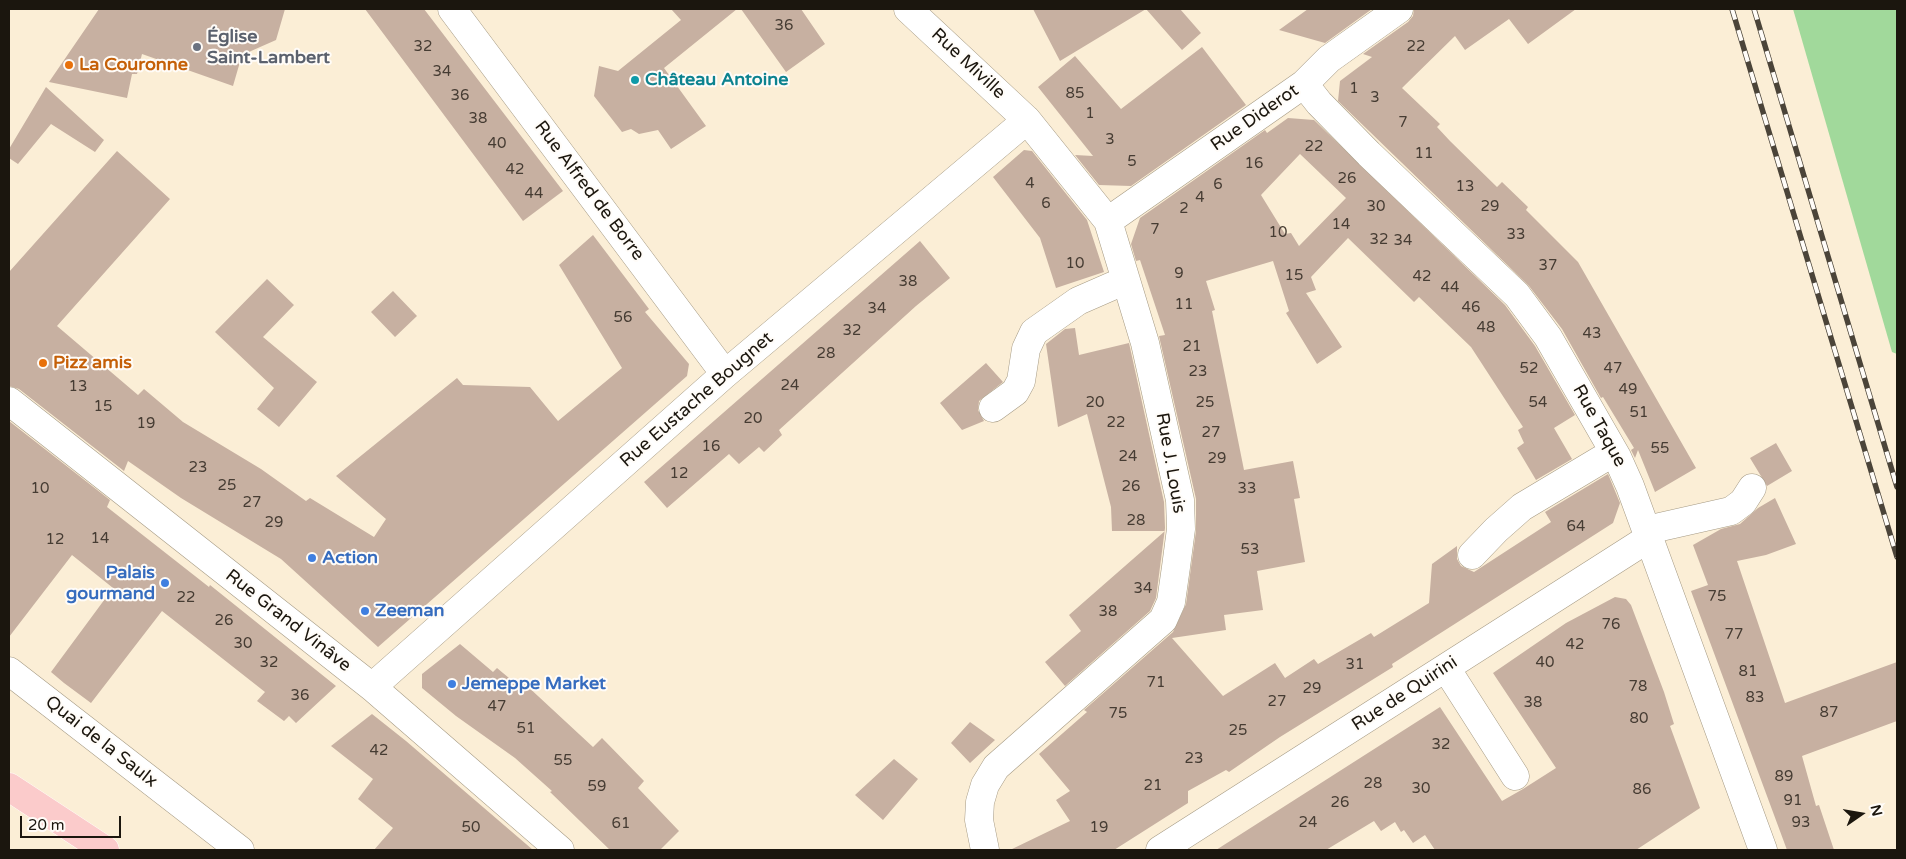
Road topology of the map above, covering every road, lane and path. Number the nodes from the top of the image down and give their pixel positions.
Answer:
1 (452, 9) edge
2 (908, 9) edge
3 (1399, 9) edge
4 (1304, 84) junction
5 (1027, 120) junction
6 (1108, 221) junction
7 (1126, 280) junction
8 (725, 374) junction
9 (9, 401) edge
10 (993, 408) dead end
11 (1614, 452) junction
12 (1752, 488) dead end
13 (1648, 534) junction
14 (1472, 555) dead end
15 (1446, 668) junction
16 (9, 671) edge
17 (372, 687) junction
18 (1515, 776) dead end
19 (9, 787) edge
20 (105, 850) edge
21 (240, 850) edge
22 (560, 850) edge
23 (984, 850) edge
24 (1160, 850) edge
25 (1763, 850) edge

1 - 8 street, Rue Alfred de Borre
2 - 5 street, Rue Miville
3 - 4 street, Rue Diderot
4 - 6 street, Rue Diderot
4 - 11 street, Rue Taque
5 - 6 street, Rue J. Louis
5 - 8 street, Rue Eustache Bougnet
6 - 7 street, Rue J. Louis
7 - 10 street
7 - 23 street, Rue J. Louis
8 - 17 street, Rue Eustache Bougnet
9 - 17 street, Rue Grand Vinâve
11 - 13 street, Rue Taque
11 - 14 street
12 - 13 street, Rue de Quirini
13 - 15 street, Rue de Quirini
13 - 25 street, Rue Taque
15 - 18 street
15 - 24 street, Rue de Quirini
16 - 21 street, Quai de la Saulx
17 - 22 street, Rue Grand Vinâve
19 - 20 main road

